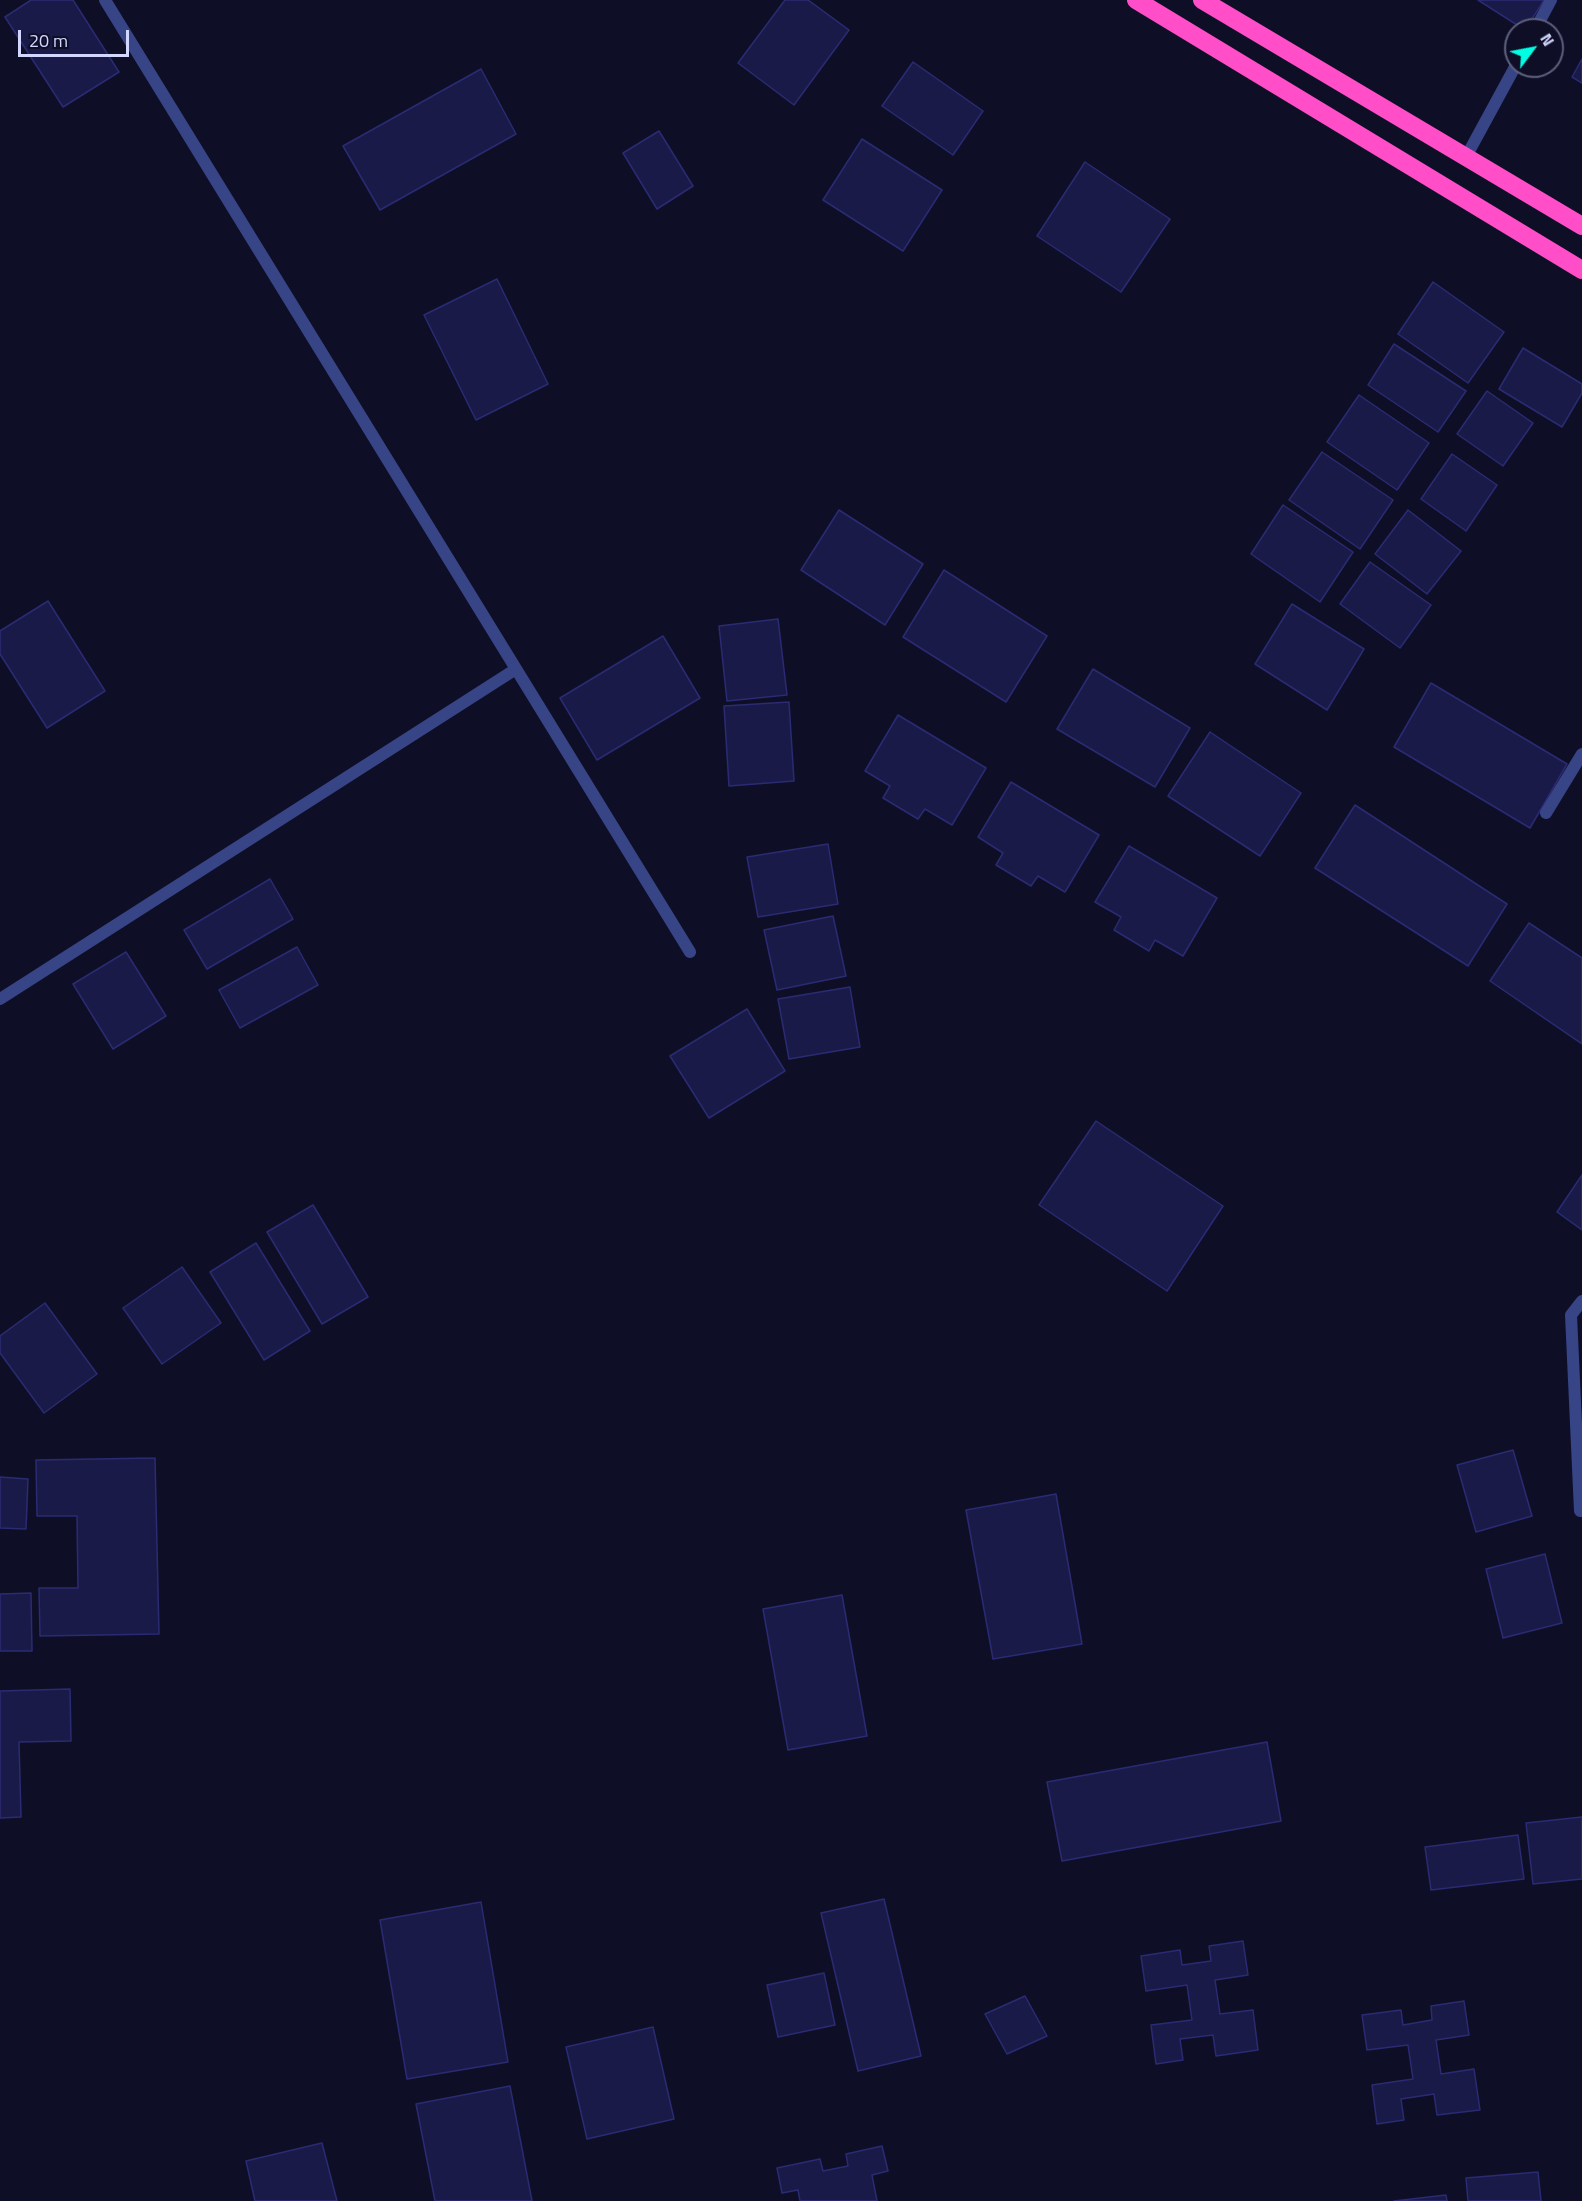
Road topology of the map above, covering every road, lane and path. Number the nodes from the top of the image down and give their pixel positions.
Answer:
1 (105, 0) edge
2 (1136, 0) edge
3 (1202, 0) edge
4 (1551, 0) edge
5 (1541, 18) edge
6 (1509, 78) edge
7 (1466, 157) junction
8 (1582, 226) edge
9 (1582, 270) edge
10 (516, 669) junction
11 (1582, 754) edge
12 (1546, 813) dead end
13 (690, 952) dead end
14 (0, 999) edge
15 (1582, 1301) edge
16 (1582, 1511) edge

1 - 10 street
2 - 9 highway
3 - 7 highway
4 - 5 street
6 - 7 street
7 - 8 highway
10 - 13 street
10 - 14 street
11 - 12 street
15 - 16 street

